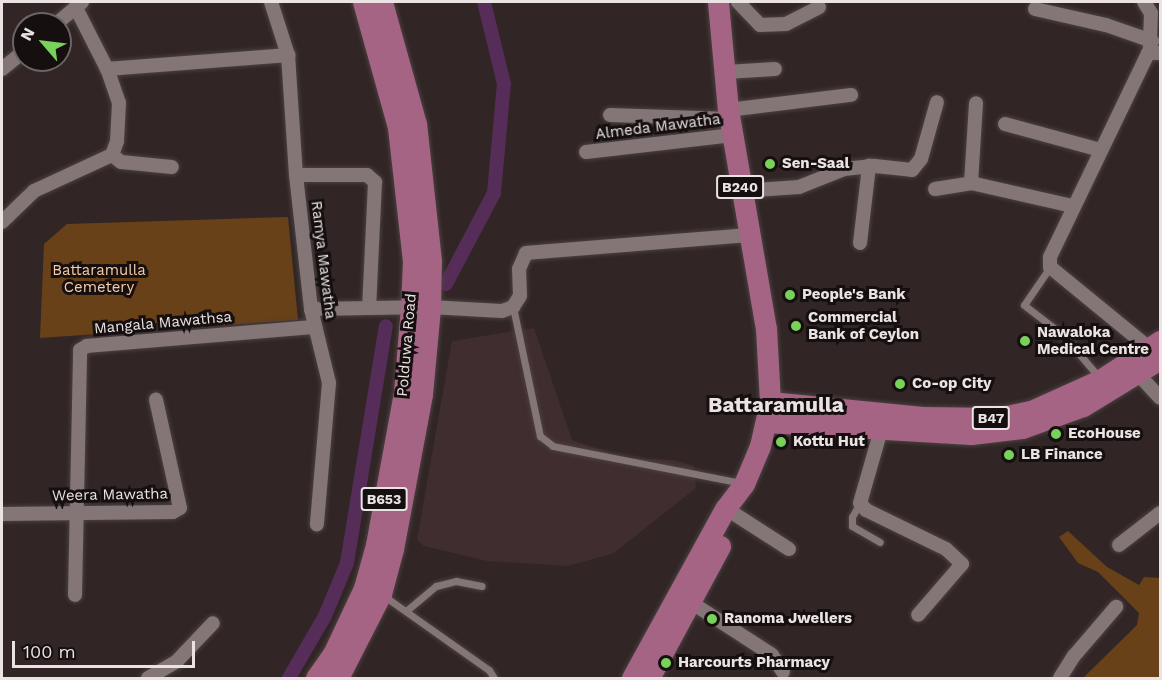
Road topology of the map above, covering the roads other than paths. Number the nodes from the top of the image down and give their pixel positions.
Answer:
1 (271, 2) edge
2 (363, 2) edge
3 (382, 2) edge
4 (718, 2) edge
5 (738, 2) edge
6 (1144, 2) edge
7 (79, 5) edge
8 (819, 7) dead end
9 (1035, 9) dead end
10 (1153, 49) edge
11 (288, 55) junction
12 (107, 69) junction
13 (775, 69) dead end
14 (726, 72) junction
15 (851, 94) dead end
16 (937, 102) dead end
17 (976, 103) dead end
18 (610, 115) dead end
19 (730, 121) junction
20 (1005, 124) dead end
21 (1100, 150) junction
22 (586, 152) dead end
23 (112, 154) junction
24 (869, 166) junction
25 (172, 167) dead end
26 (296, 174) junction
27 (971, 183) junction
28 (935, 189) dead end
29 (741, 191) junction
30 (1072, 206) junction
31 (2, 222) edge
32 (748, 236) junction
33 (860, 243) dead end
34 (1050, 267) junction
35 (420, 307) junction
36 (369, 308) junction
37 (311, 309) junction
38 (508, 309) junction
39 (315, 327) junction
40 (1157, 349) edge
41 (770, 371) junction
42 (1137, 374) junction
43 (1101, 380) junction
44 (1161, 398) edge
45 (156, 400) dead end
46 (768, 412) junction
47 (801, 414) junction
48 (884, 421) junction
49 (760, 446) junction
50 (741, 488) junction
51 (860, 503) junction
52 (77, 513) junction
53 (1161, 513) edge
54 (2, 514) edge
55 (736, 515) junction
56 (317, 524) dead end
57 (880, 542) dead end
58 (1119, 545) dead end
59 (789, 549) dead end
60 (482, 586) dead end
61 (372, 591) junction
62 (75, 594) dead end
63 (692, 603) junction
64 (1116, 607) dead end
65 (406, 610) junction
66 (918, 615) dead end
67 (213, 623) dead end
68 (783, 672) dead end
69 (148, 678) edge
70 (316, 678) edge
71 (338, 678) edge
72 (494, 678) edge
73 (632, 678) edge
74 (649, 678) edge
75 (1060, 678) edge

1 - 11 street, Ramya Mawatha
2 - 35 main road, Polduwa Road / B653
3 - 35 main road, Polduwa Road / B653
4 - 14 main road, B240
5 - 8 street
6 - 10 street
7 - 12 street
9 - 10 street
10 - 21 street
11 - 12 street
11 - 26 street, Ramya Mawatha
12 - 23 street
13 - 14 street
14 - 19 main road, B240
15 - 19 street
16 - 24 street
17 - 27 street
18 - 19 street
19 - 22 street, Almeda Mawatha
19 - 29 main road, B240
20 - 21 street
21 - 30 street
23 - 25 street
23 - 31 street
24 - 29 street
24 - 33 street
26 - 36 street
26 - 37 street, Ramya Mawatha
27 - 28 street
27 - 30 street
29 - 32 main road, B240
30 - 34 street
32 - 38 street
32 - 41 main road, B240
34 - 40 street
34 - 43 lane
35 - 36 street
35 - 38 street
35 - 61 main road, Polduwa Road / B653
36 - 37 street
37 - 39 street, Ramya Mawatha
38 - 50 lane
39 - 52 street, Mangala Mawathsa
39 - 56 street, Ramya Mawatha
40 - 42 main road, B47
40 - 43 main road, B47
41 - 46 main road, B240
41 - 47 main road
42 - 44 street
42 - 48 main road, B47
43 - 48 main road, B47
45 - 52 street, Weera Mawatha
46 - 47 main road, B47
46 - 49 main road, B240
47 - 48 main road, B47
47 - 49 main road, B47
48 - 51 street
49 - 50 main road, B240
50 - 55 main road, B240
50 - 73 main road, B240
51 - 57 lane
51 - 66 street
52 - 54 street, Weera Mawatha
52 - 62 street, Mangala Mawathsa
53 - 58 street
55 - 59 street
55 - 63 main road, B240
60 - 65 lane
61 - 65 lane
61 - 70 main road, Polduwa Road / B653
61 - 71 main road, Polduwa Road / B653
63 - 68 street
63 - 74 main road, B240
64 - 75 street
65 - 72 lane
67 - 69 street

